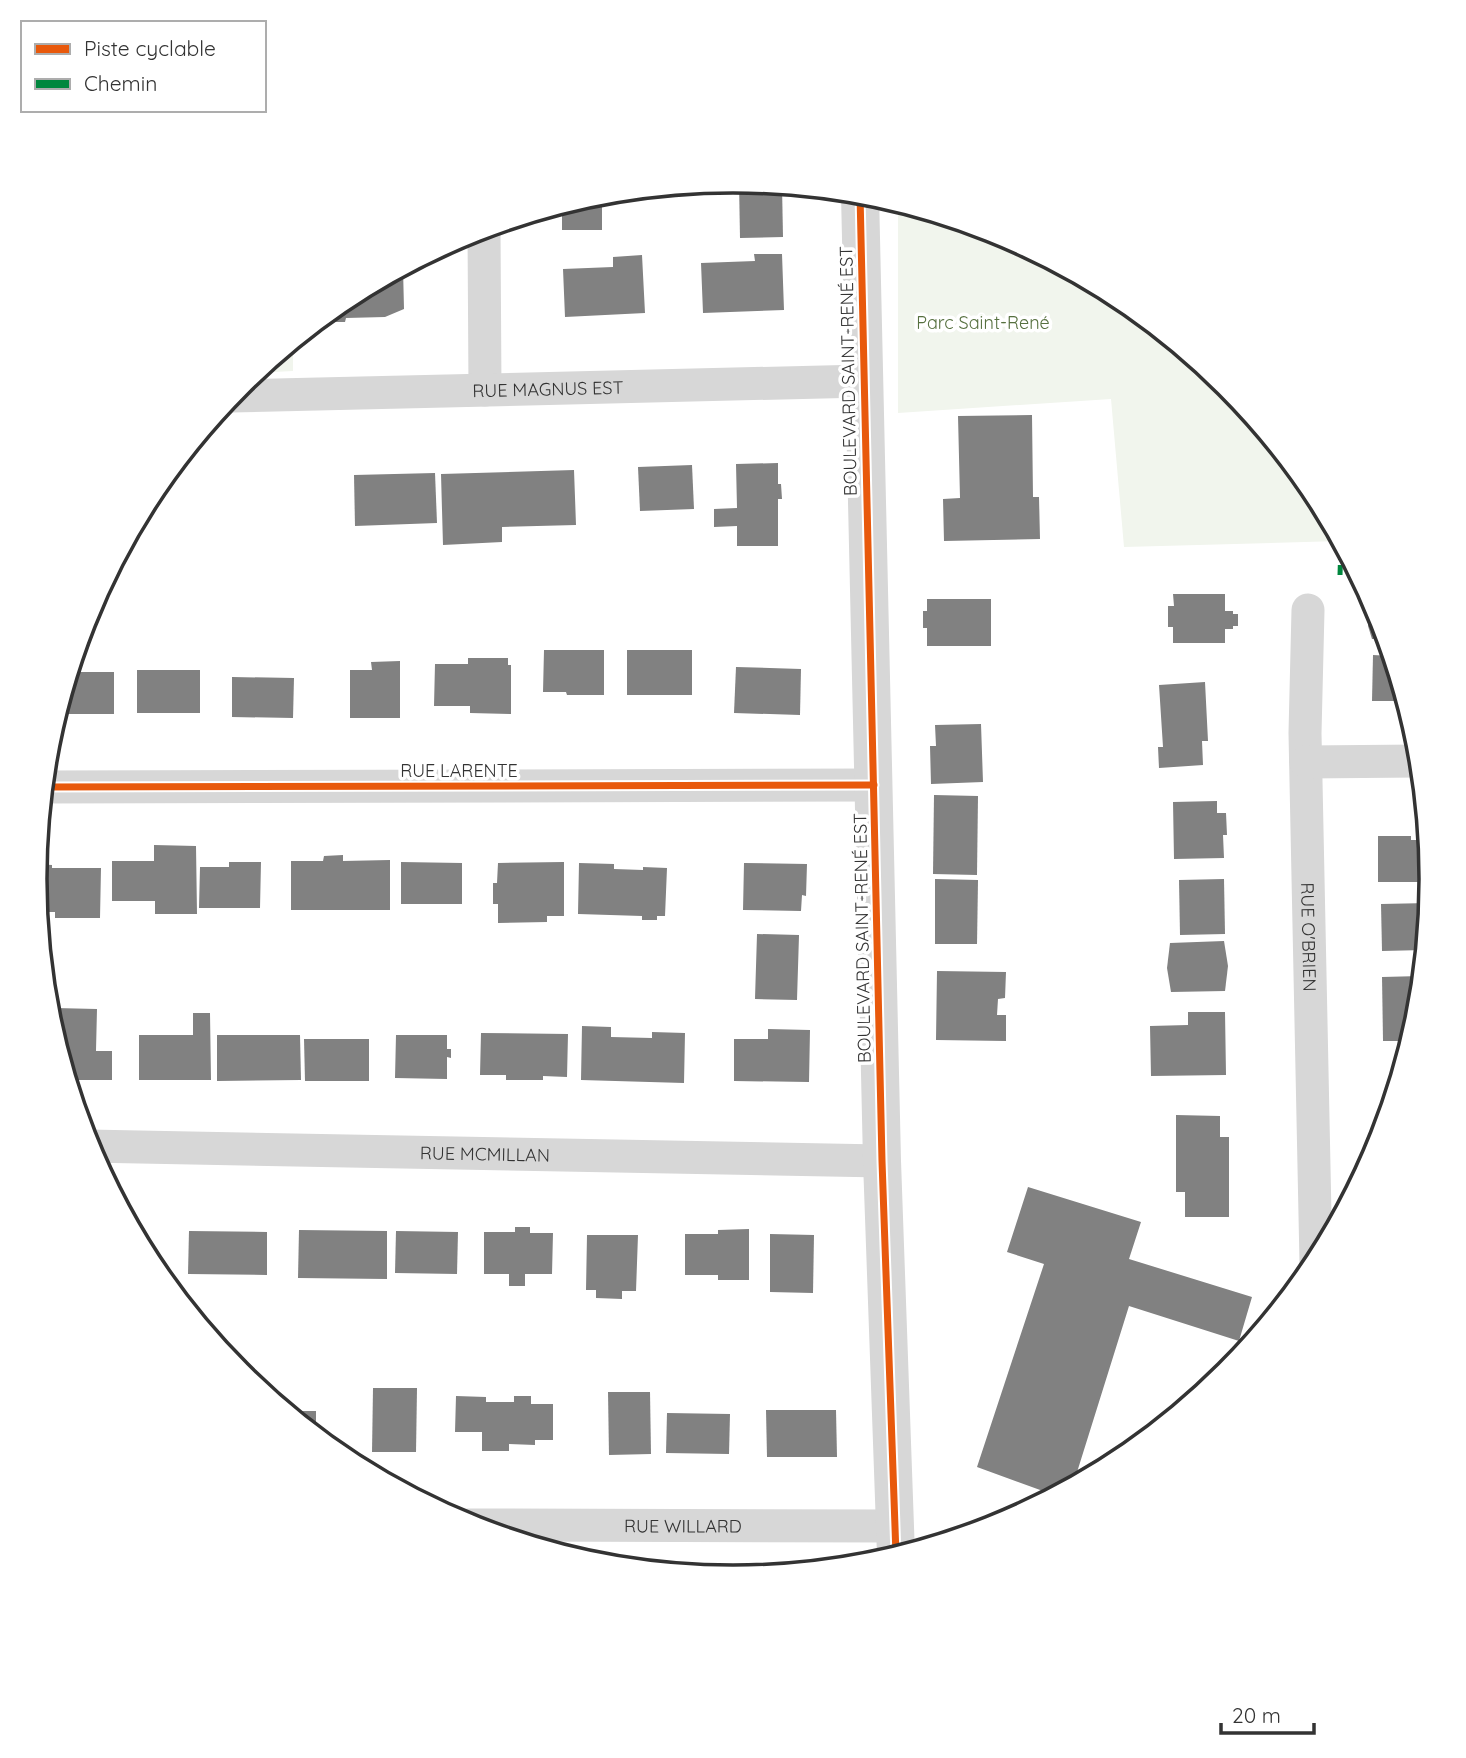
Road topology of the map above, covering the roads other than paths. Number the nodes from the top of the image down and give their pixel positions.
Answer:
1 (860, 205) edge
2 (484, 240) edge
3 (864, 381) junction
4 (485, 390) junction
5 (246, 396) edge
6 (1308, 610) dead end
7 (1409, 761) edge
8 (1306, 762) junction
9 (874, 785) junction
10 (53, 787) edge
11 (101, 1146) edge
12 (882, 1161) junction
13 (1316, 1240) edge
14 (509, 1526) edge
15 (895, 1541) edge

1 - 3 street, BOULEVARD SAINT-RENÉ EST
2 - 4 street
3 - 4 street, RUE MAGNUS EST
3 - 9 street, BOULEVARD SAINT-RENÉ EST
4 - 5 street, RUE MAGNUS EST
6 - 8 street, RUE O'BRIEN
7 - 8 street
8 - 13 street, RUE O'BRIEN
9 - 10 street, RUE LARENTE
9 - 12 street, BOULEVARD SAINT-RENÉ EST
11 - 12 street, RUE MCMILLAN
12 - 15 street, BOULEVARD SAINT-RENÉ EST
14 - 15 street, RUE WILLARD

